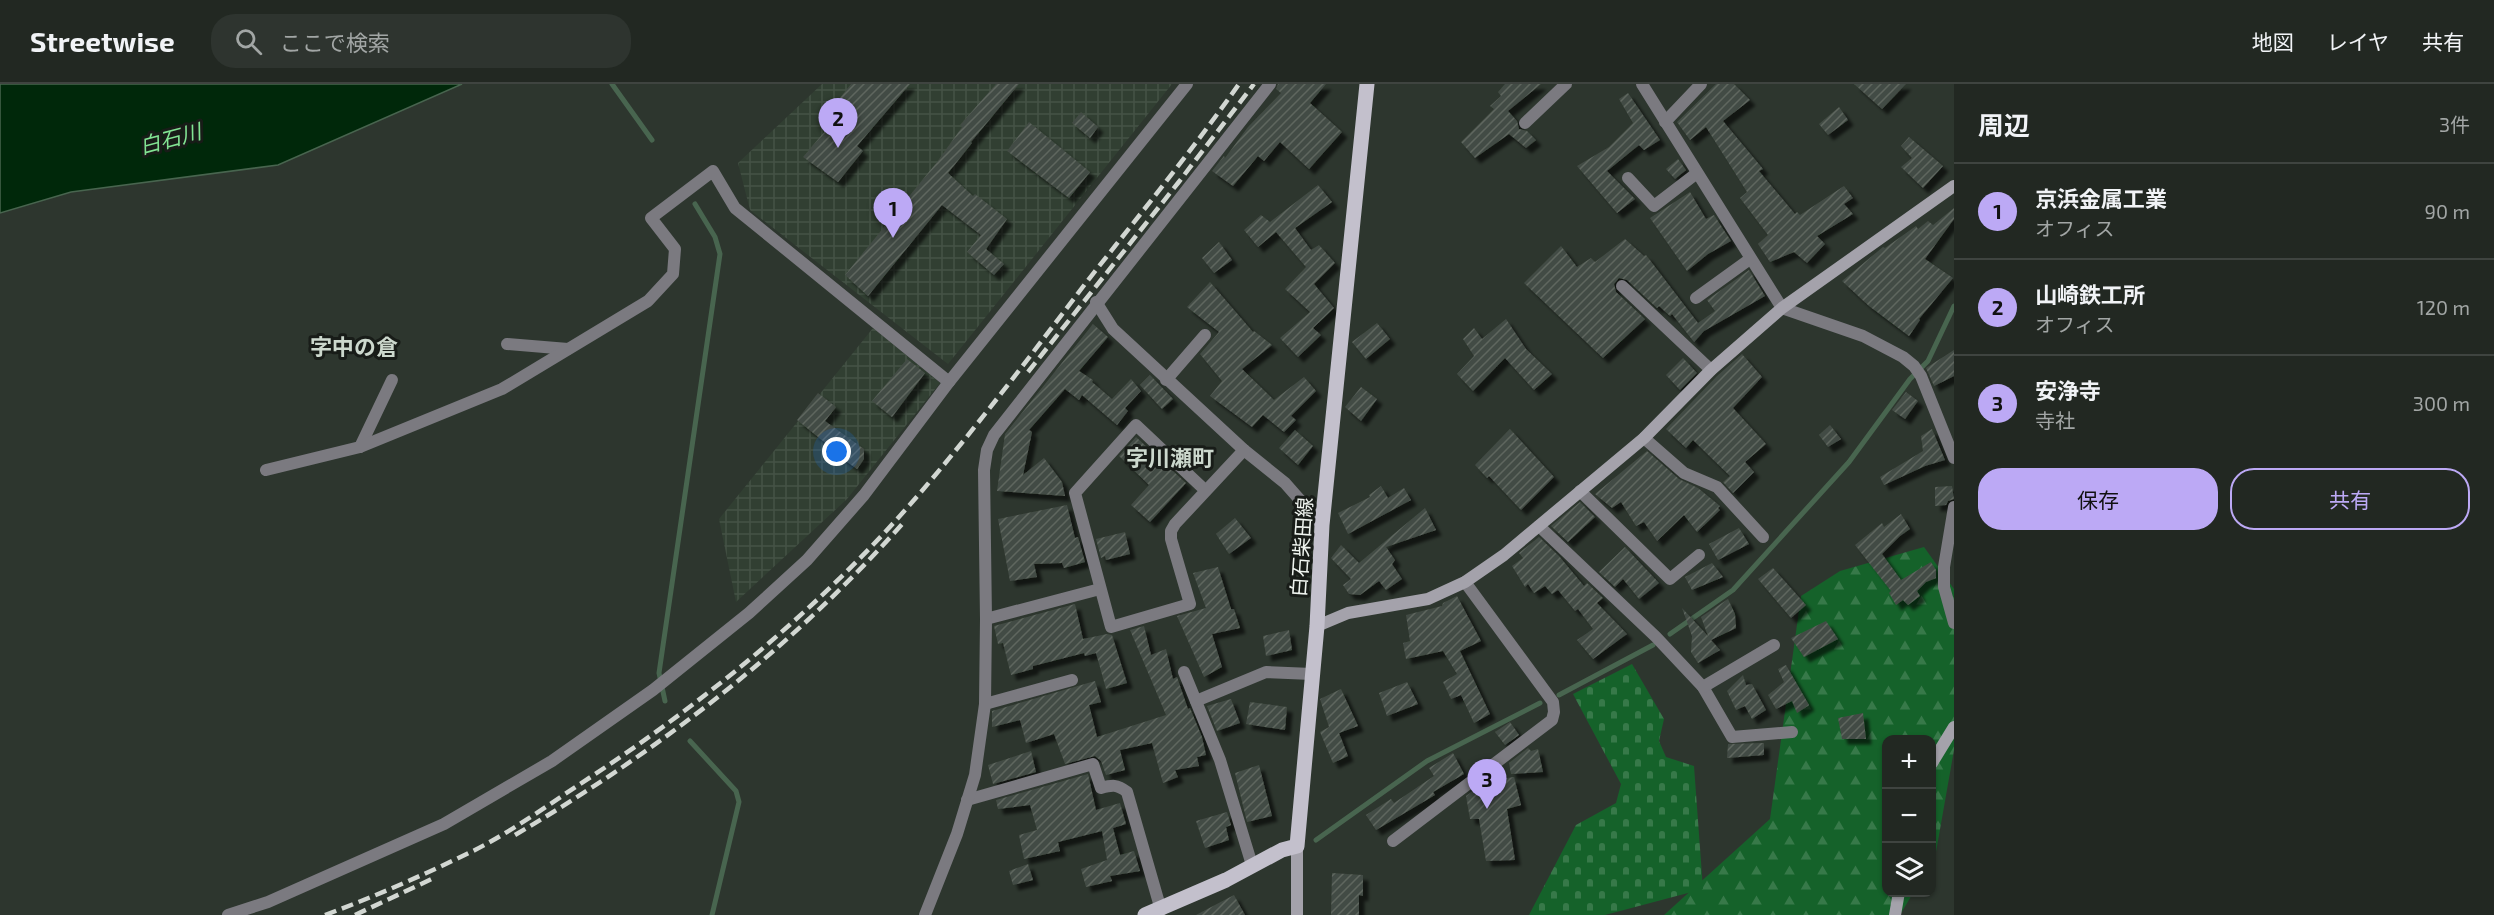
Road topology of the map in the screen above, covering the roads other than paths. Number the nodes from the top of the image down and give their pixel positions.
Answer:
1 (1187, 84) edge
2 (1270, 84) edge
3 (1367, 84) edge
4 (1566, 84) edge
5 (1642, 84) edge
6 (1701, 84) edge
7 (1665, 122) junction
8 (1525, 123) dead end
9 (1697, 173) junction
10 (1628, 178) dead end
11 (1954, 186) edge
12 (1750, 259) junction
13 (1622, 285) dead end
14 (1696, 298) dead end
15 (1096, 302) junction
16 (1782, 309) junction
17 (1205, 335) dead end
18 (507, 345) dead end
19 (568, 349) junction
20 (1711, 370) junction
21 (392, 380) dead end
22 (1166, 380) junction
23 (949, 382) junction
24 (1644, 438) junction
25 (360, 447) junction
26 (1244, 450) junction
27 (1954, 458) edge
28 (266, 470) dead end
29 (1206, 490) junction
30 (1580, 491) junction
31 (1954, 507) edge
32 (1322, 525) junction
33 (1539, 526) junction
34 (1763, 537) dead end
35 (1699, 555) dead end
36 (1465, 582) junction
37 (1101, 589) junction
38 (986, 619) junction
39 (1954, 623) edge
40 (1317, 626) junction
41 (1774, 645) dead end
42 (1184, 672) dead end
43 (1312, 674) junction
44 (1072, 680) dead end
45 (1703, 687) junction
46 (1196, 701) junction
47 (985, 704) junction
48 (1954, 727) edge
49 (1792, 732) dead end
50 (1936, 756) edge
51 (967, 800) junction
52 (1393, 841) dead end
53 (1297, 846) junction
54 (1251, 865) junction
55 (1898, 897) edge
56 (1161, 910) junction
57 (228, 915) edge
58 (926, 915) edge
59 (1145, 915) edge
60 (1297, 915) edge
61 (1895, 915) edge

1 - 23 street
2 - 15 street
3 - 32 main road, 白石柴田線
4 - 8 street
5 - 7 street
6 - 7 street
7 - 9 street
9 - 10 street
9 - 12 street
11 - 16 street
12 - 14 street
12 - 16 street
13 - 20 street
15 - 22 street
15 - 38 street
16 - 20 street
16 - 27 street
17 - 22 street
18 - 19 street
19 - 23 street
19 - 25 street
20 - 24 street
21 - 25 street
22 - 26 street
23 - 57 street
24 - 30 street
24 - 34 street
25 - 28 street
26 - 29 street
26 - 32 street
29 - 37 street
29 - 37 street
30 - 33 street
30 - 35 street
31 - 39 street
32 - 40 main road, 白石柴田線
33 - 36 street
33 - 45 street
36 - 40 street
36 - 52 street
37 - 38 street
38 - 47 street
40 - 43 main road, 白石柴田線
41 - 45 street
42 - 46 street
43 - 46 street
43 - 53 main road, 白石柴田線
44 - 47 street
45 - 49 street
46 - 54 street
47 - 51 street
48 - 50 street
51 - 56 street
51 - 58 street
53 - 54 main road
53 - 60 street
54 - 56 main road
55 - 61 street
56 - 59 main road

